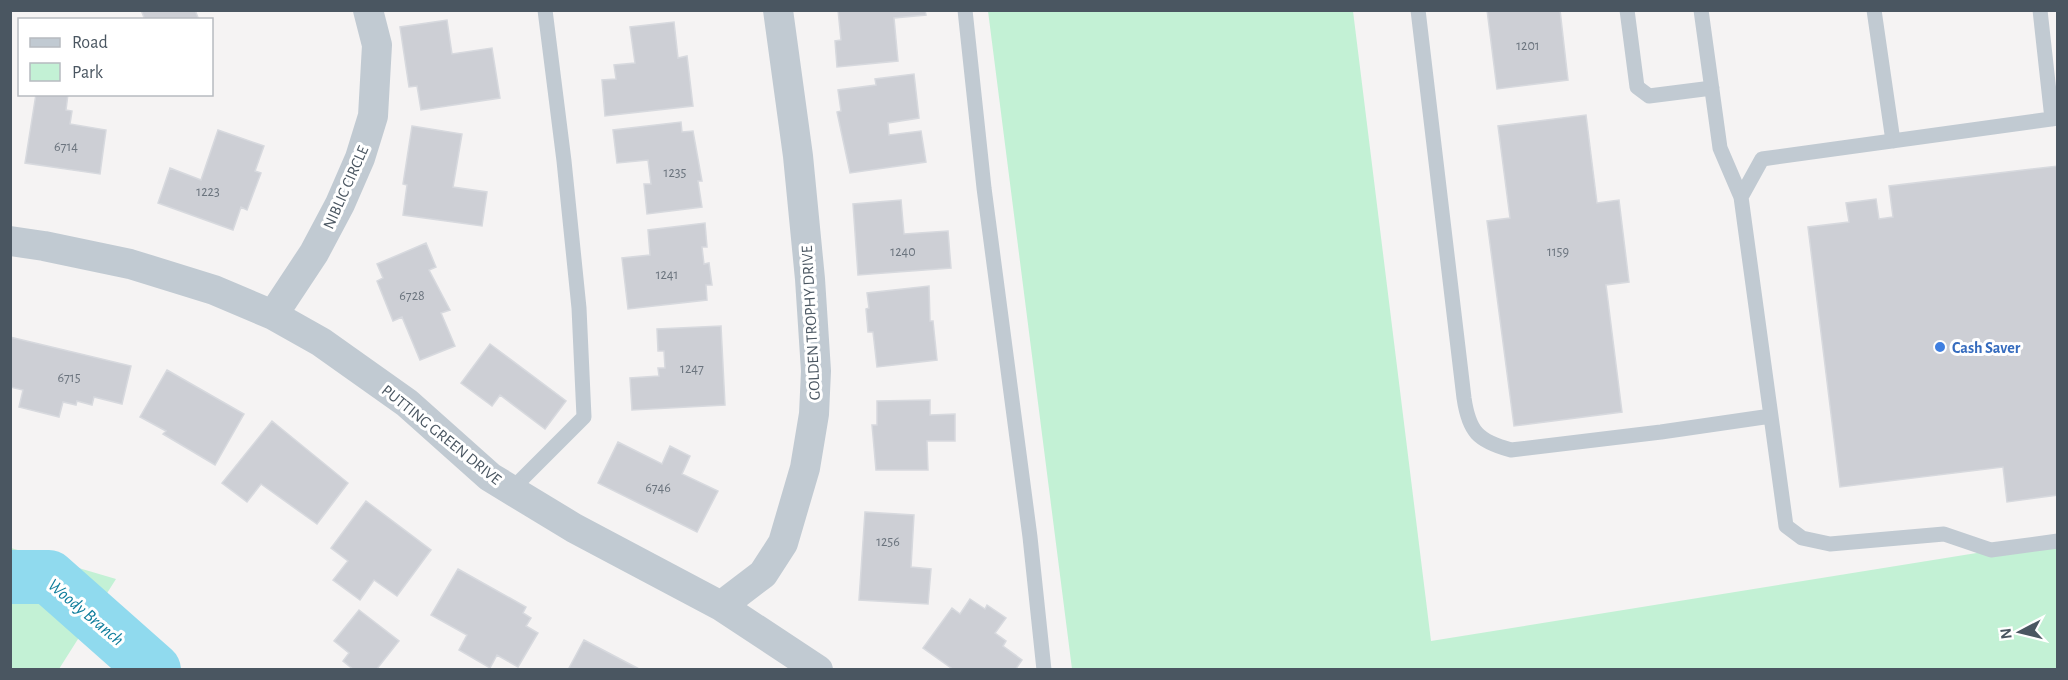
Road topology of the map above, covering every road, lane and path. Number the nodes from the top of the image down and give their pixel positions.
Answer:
1 (368, 10) edge
2 (545, 10) edge
3 (778, 10) edge
4 (965, 10) edge
5 (1418, 10) edge
6 (1626, 10) edge
7 (1701, 10) edge
8 (1874, 10) edge
9 (2040, 10) edge
10 (1712, 88) junction
11 (2055, 119) edge
12 (1893, 141) junction
13 (1741, 197) junction
14 (10, 241) edge
15 (273, 315) junction
16 (1771, 416) junction
17 (512, 489) junction
18 (2058, 541) edge
19 (721, 606) junction
20 (818, 669) edge
21 (1044, 669) edge

1 - 15 street, NIBLIC CIRCLE
2 - 17 lane
3 - 19 street, GOLDEN TROPHY DRIVE
4 - 21 lane
5 - 16 lane
6 - 10 lane
7 - 10 lane
8 - 12 lane
9 - 11 lane
10 - 13 lane
11 - 12 lane
12 - 13 lane
13 - 16 lane
14 - 15 street, PUTTING GREEN DRIVE
15 - 17 street, PUTTING GREEN DRIVE
16 - 18 lane
17 - 19 street, PUTTING GREEN DRIVE
19 - 20 street, PUTTING GREEN DRIVE

